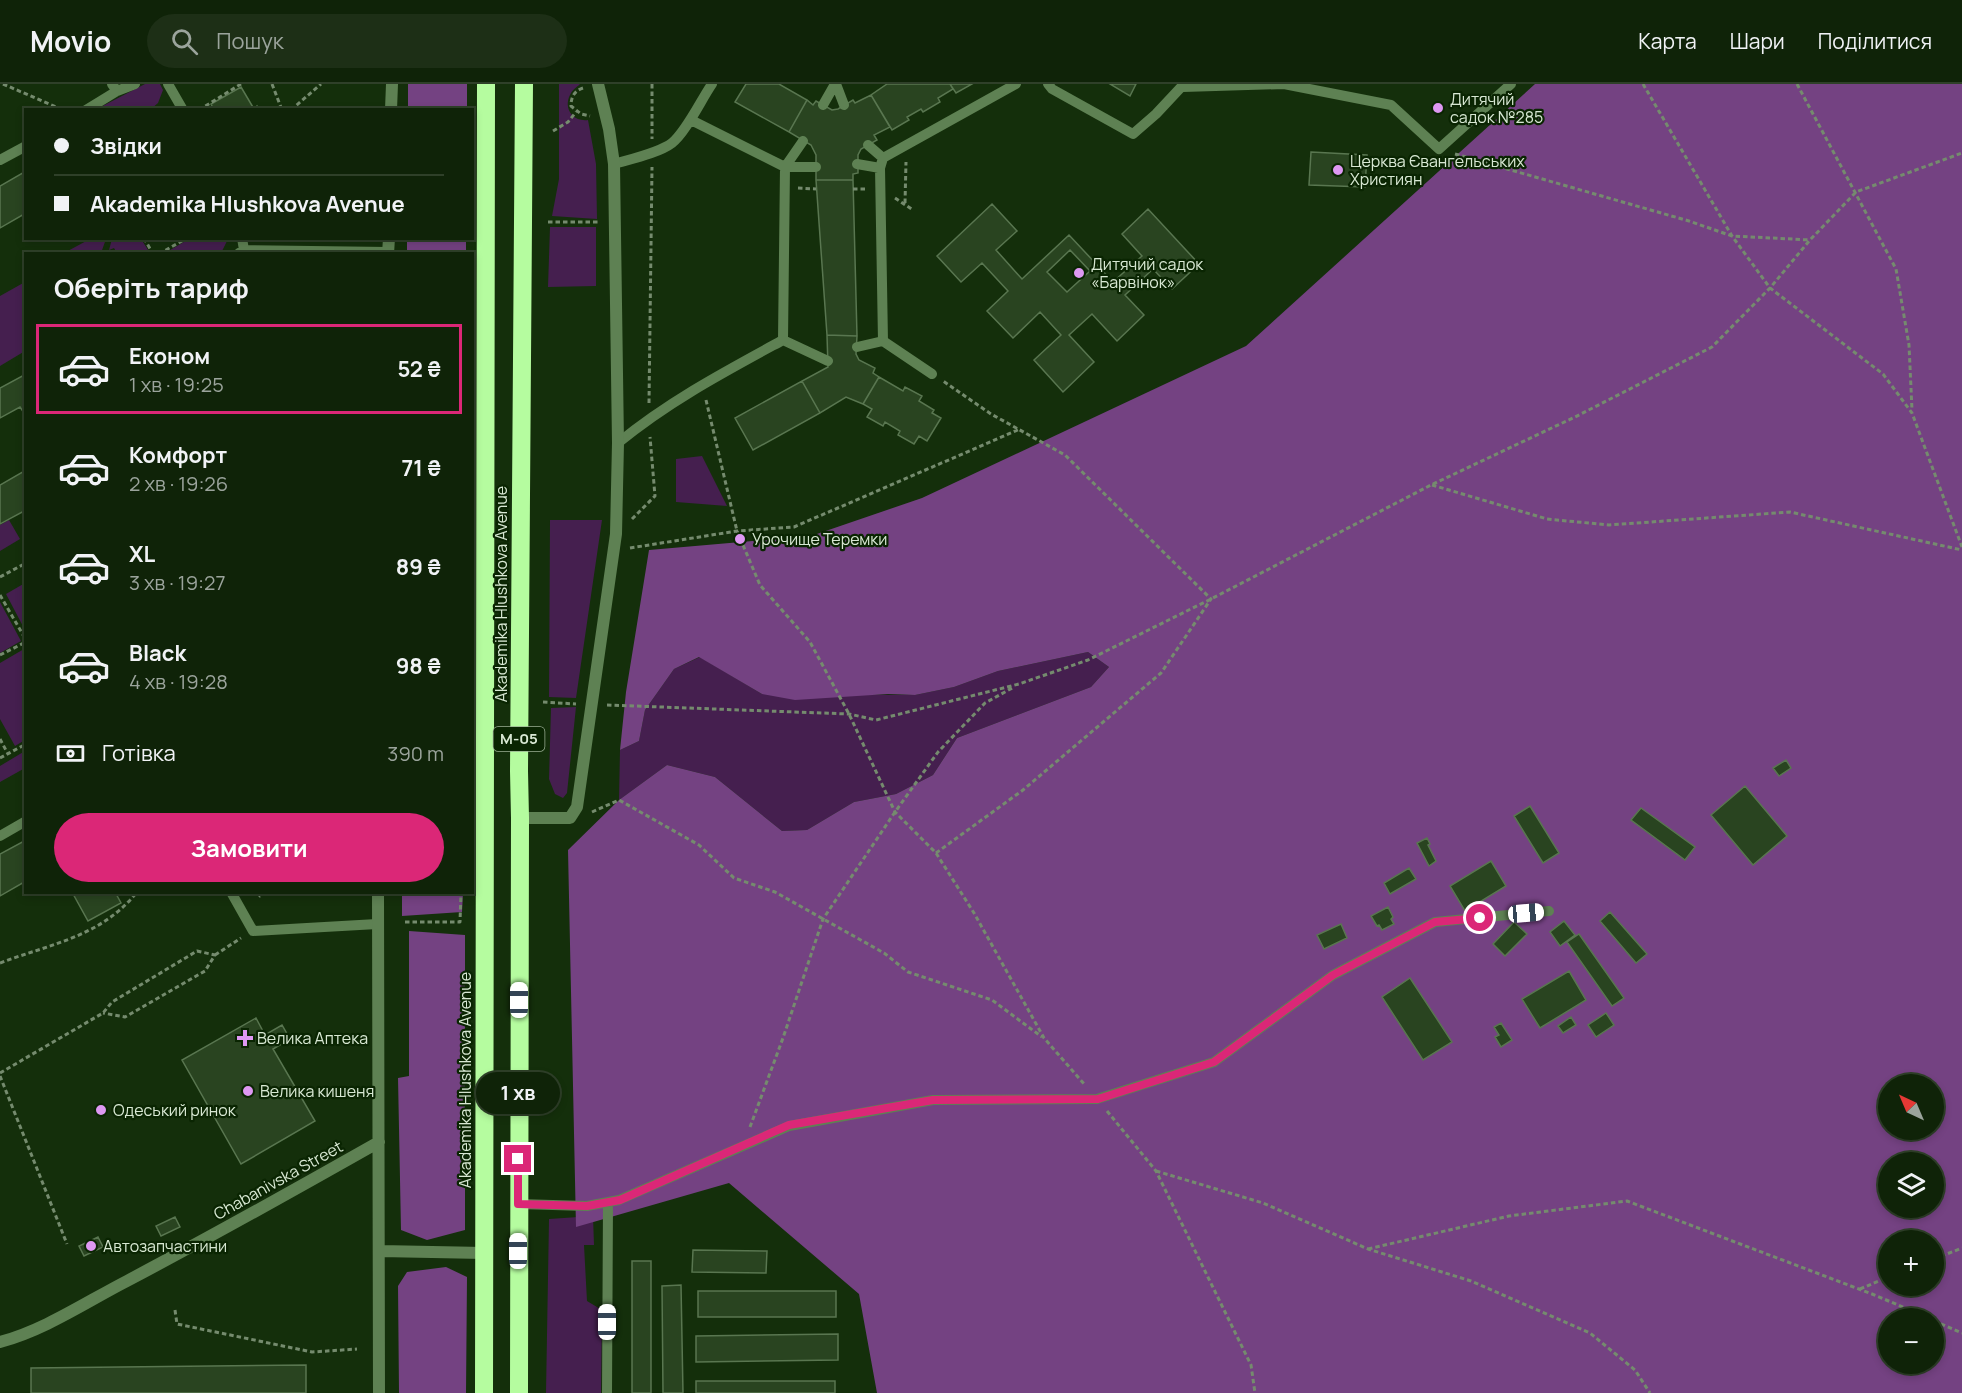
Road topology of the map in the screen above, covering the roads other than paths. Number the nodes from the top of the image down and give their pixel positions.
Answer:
1 (135, 84) edge
2 (168, 84) edge
3 (392, 84) edge
4 (486, 84) edge
5 (524, 84) edge
6 (598, 84) edge
7 (711, 84) edge
8 (836, 84) edge
9 (1016, 84) edge
10 (1048, 84) edge
11 (1284, 84) edge
12 (1511, 84) edge
13 (1184, 85) edge
14 (114, 88) edge
15 (823, 105) dead end
16 (844, 105) dead end
17 (89, 108) edge
18 (182, 108) edge
19 (391, 108) edge
20 (691, 120) junction
21 (803, 141) dead end
22 (868, 145) dead end
23 (24, 147) edge
24 (0, 160) edge
25 (882, 163) junction
26 (614, 164) junction
27 (857, 164) dead end
28 (785, 167) junction
29 (816, 167) dead end
30 (242, 249) edge
31 (352, 252) edge
32 (783, 340) junction
33 (883, 341) junction
34 (856, 347) dead end
35 (828, 361) dead end
36 (932, 374) road end
37 (618, 443) junction
38 (520, 818) junction
39 (24, 822) edge
40 (0, 836) edge
41 (232, 894) edge
42 (378, 894) edge
43 (1549, 911) dead end
44 (377, 924) junction
45 (379, 1142) junction
46 (608, 1202) junction
47 (518, 1204) junction
48 (380, 1251) junction
49 (484, 1253) junction
50 (0, 1342) edge
51 (379, 1393) edge
52 (484, 1393) edge
53 (519, 1393) edge
54 (607, 1393) edge

1 - 14 lane
2 - 18 lane
3 - 19 street
4 - 49 highway, Akademika Hlushkova Avenue / М-05
5 - 38 highway, Akademika Hlushkova Avenue / М-05
6 - 26 street
7 - 20 lane
8 - 15 lane
8 - 16 lane
9 - 25 lane
10 - 13 lane
11 - 12 lane
11 - 13 lane
14 - 17 lane
20 - 26 lane
20 - 28 lane
21 - 28 lane
22 - 25 lane
23 - 24 lane
25 - 27 lane
25 - 33 lane
26 - 37 street
28 - 29 lane
28 - 32 lane
30 - 31 lane
32 - 35 lane
32 - 37 lane
33 - 34 lane
33 - 36 lane
37 - 38 street
38 - 47 highway, Akademika Hlushkova Avenue / М-05
39 - 40 lane
41 - 44 lane
42 - 44 street
43 - 46 lane
44 - 45 street
45 - 48 street
45 - 50 street, Chabanivska Street
46 - 47 lane
46 - 54 lane
47 - 53 highway, Akademika Hlushkova Avenue / М-05
48 - 49 street
48 - 51 street
49 - 52 highway, Akademika Hlushkova Avenue / М-05

